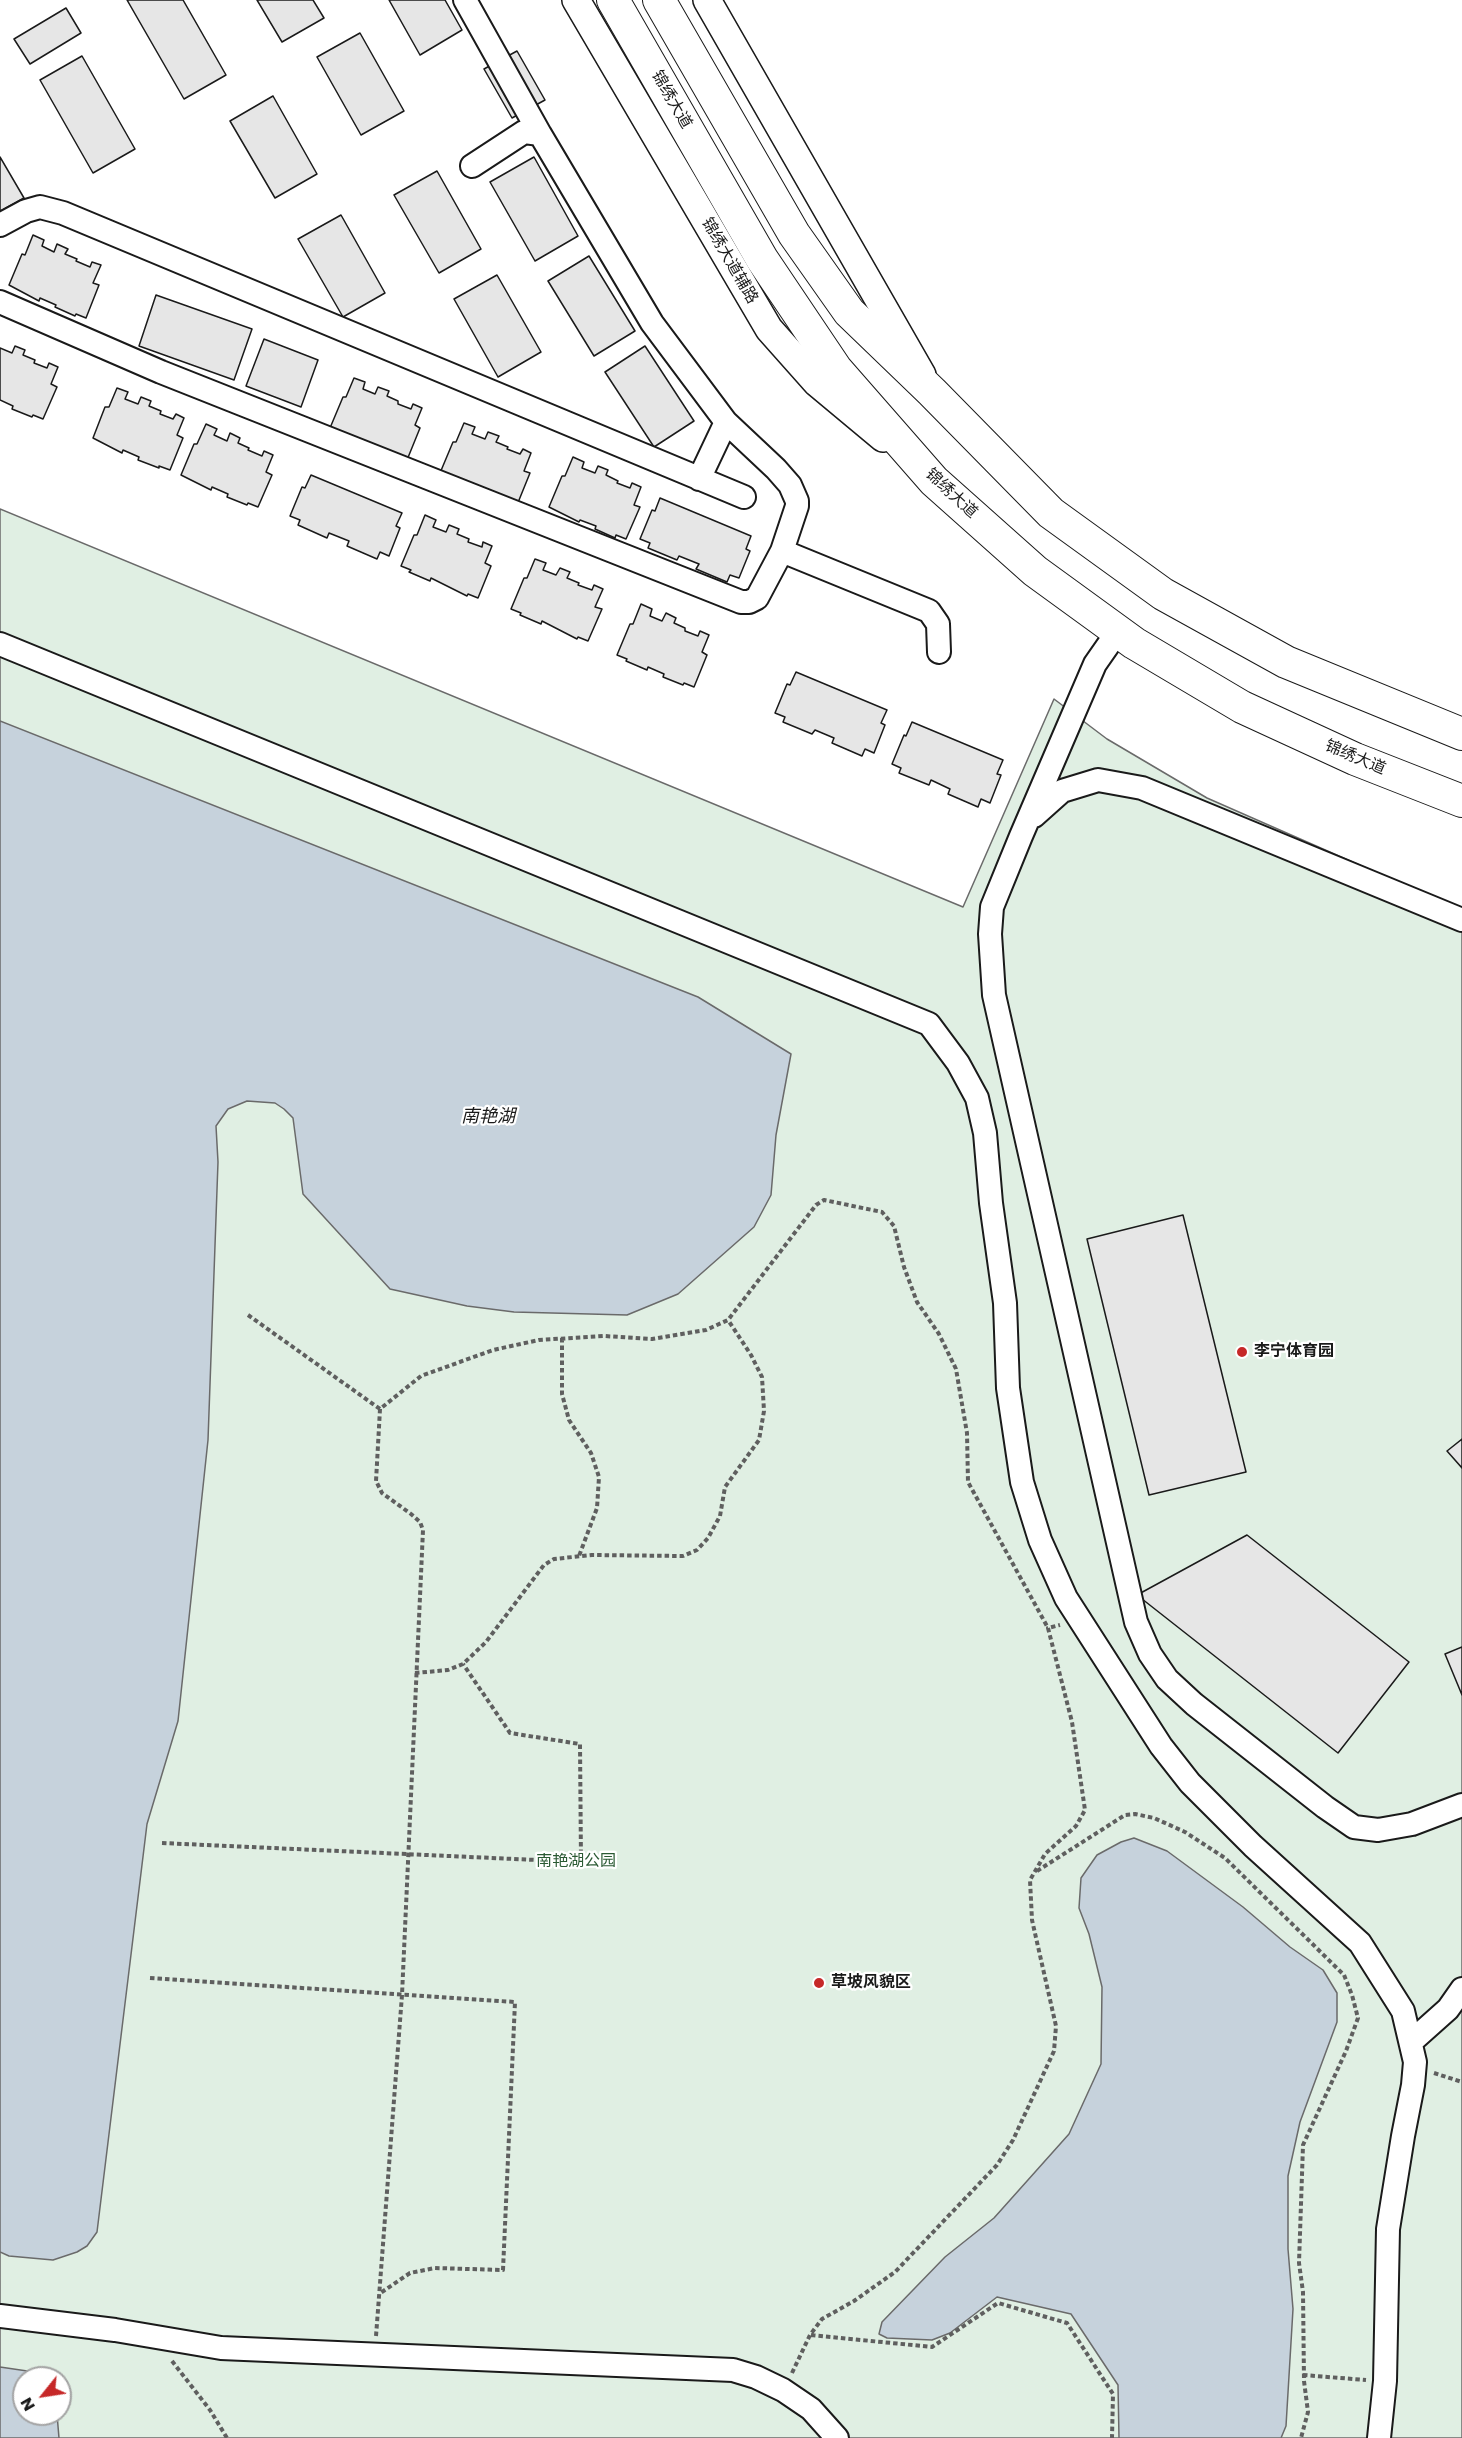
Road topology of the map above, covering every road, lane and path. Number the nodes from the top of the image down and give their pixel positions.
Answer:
1 (465, 0) edge
2 (576, 0) edge
3 (614, 0) edge
4 (660, 0) edge
5 (707, 0) edge
6 (540, 134) junction
7 (472, 165) dead end
8 (0, 225) edge
9 (0, 302) edge
10 (932, 392) junction
11 (726, 422) junction
12 (699, 479) junction
13 (934, 481) junction
14 (744, 497) dead end
15 (782, 551) junction
16 (1118, 631) junction
17 (0, 644) edge
18 (939, 652) dead end
19 (1462, 734) edge
20 (1462, 801) edge
21 (1028, 821) junction
22 (1462, 920) edge
23 (248, 1316) dead end
24 (728, 1320) junction
25 (562, 1338) junction
26 (380, 1409) junction
27 (579, 1556) junction
28 (1080, 1620) junction
29 (1048, 1628) junction
30 (463, 1664) junction
31 (415, 1673) junction
32 (1462, 1805) edge
33 (162, 1843) dead end
34 (408, 1854) junction
35 (1035, 1872) junction
36 (150, 1978) dead end
37 (1462, 1989) edge
38 (402, 1995) junction
39 (1412, 2042) junction
40 (1414, 2068) junction
41 (1462, 2082) edge
42 (379, 2294) junction
43 (0, 2316) edge
44 (810, 2335) junction
45 (153, 2336) junction
46 (374, 2354) junction
47 (1304, 2375) junction
48 (1385, 2381) junction
49 (783, 2390) junction
50 (227, 2438) edge
51 (837, 2438) edge
52 (1112, 2438) edge
53 (1301, 2438) edge
54 (1379, 2438) edge

1 - 6 lane
2 - 13 main road, 锦绣大道辅路
3 - 13 highway, 锦绣大道
4 - 10 highway
5 - 10 main road
6 - 7 lane
6 - 11 lane
8 - 12 lane
9 - 15 lane
10 - 19 highway
11 - 12 lane
11 - 15 lane
12 - 14 lane
13 - 16 highway, 锦绣大道
15 - 18 lane
16 - 20 highway, 锦绣大道
16 - 21 lane
17 - 28 lane
21 - 22 lane
21 - 32 lane
23 - 26 path
24 - 25 path
24 - 27 path
24 - 29 path
25 - 26 path
25 - 27 path
26 - 31 path
27 - 30 path
28 - 29 path
28 - 39 lane
29 - 35 path
30 - 31 path
30 - 34 path
31 - 34 path
33 - 34 path
34 - 38 path
35 - 44 path
35 - 47 path
36 - 38 path
37 - 39 lane
38 - 42 path
38 - 42 path
39 - 40 lane
40 - 41 path
40 - 48 lane
42 - 46 path
43 - 45 lane
44 - 49 path
44 - 52 path
45 - 46 lane
45 - 50 path
46 - 49 lane
47 - 48 path
47 - 53 path
48 - 54 lane
49 - 51 lane

